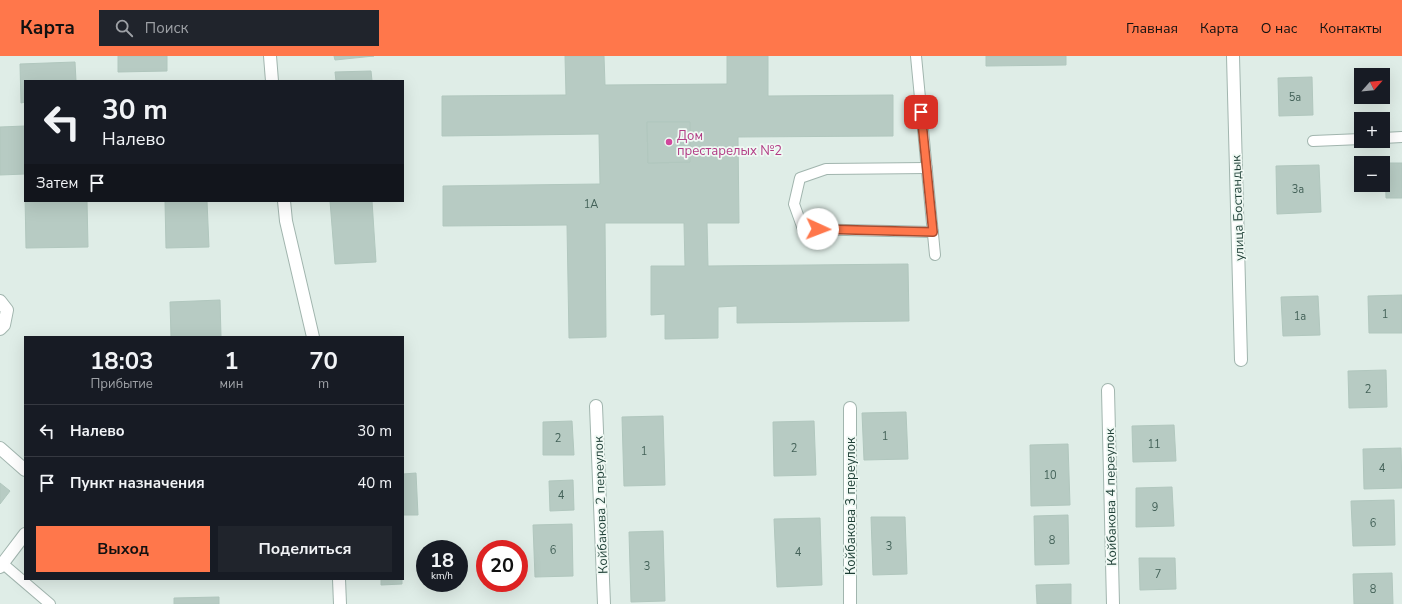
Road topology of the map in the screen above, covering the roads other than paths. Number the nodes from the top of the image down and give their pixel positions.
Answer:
1 (270, 56) edge
2 (916, 56) edge
3 (1233, 56) edge
4 (272, 80) edge
5 (1402, 137) edge
6 (1390, 138) edge
7 (1354, 139) edge
8 (1313, 141) dead end
9 (927, 168) junction
10 (284, 202) edge
11 (933, 232) junction
12 (935, 255) dead end
13 (0, 301) edge
14 (0, 329) edge
15 (313, 336) edge
16 (1241, 360) dead end
17 (1108, 390) dead end
18 (596, 406) dead end
19 (850, 408) dead end
20 (0, 448) edge
21 (24, 469) edge
22 (24, 535) edge
23 (1, 565) edge
24 (339, 580) edge
25 (50, 604) edge
26 (340, 604) edge
27 (604, 604) edge
28 (850, 604) edge
29 (1113, 604) edge

1 - 4 street
2 - 9 lane
3 - 16 street, улица Бостандык
5 - 6 lane
7 - 8 lane
9 - 11 lane
9 - 11 lane
10 - 15 street
11 - 12 lane
13 - 14 street
17 - 29 street, Койбакова 4 переулок
18 - 27 street, Койбакова 2 переулок
19 - 28 street, Койбакова 3 переулок
20 - 21 street
22 - 23 street
23 - 25 lane
24 - 26 street

